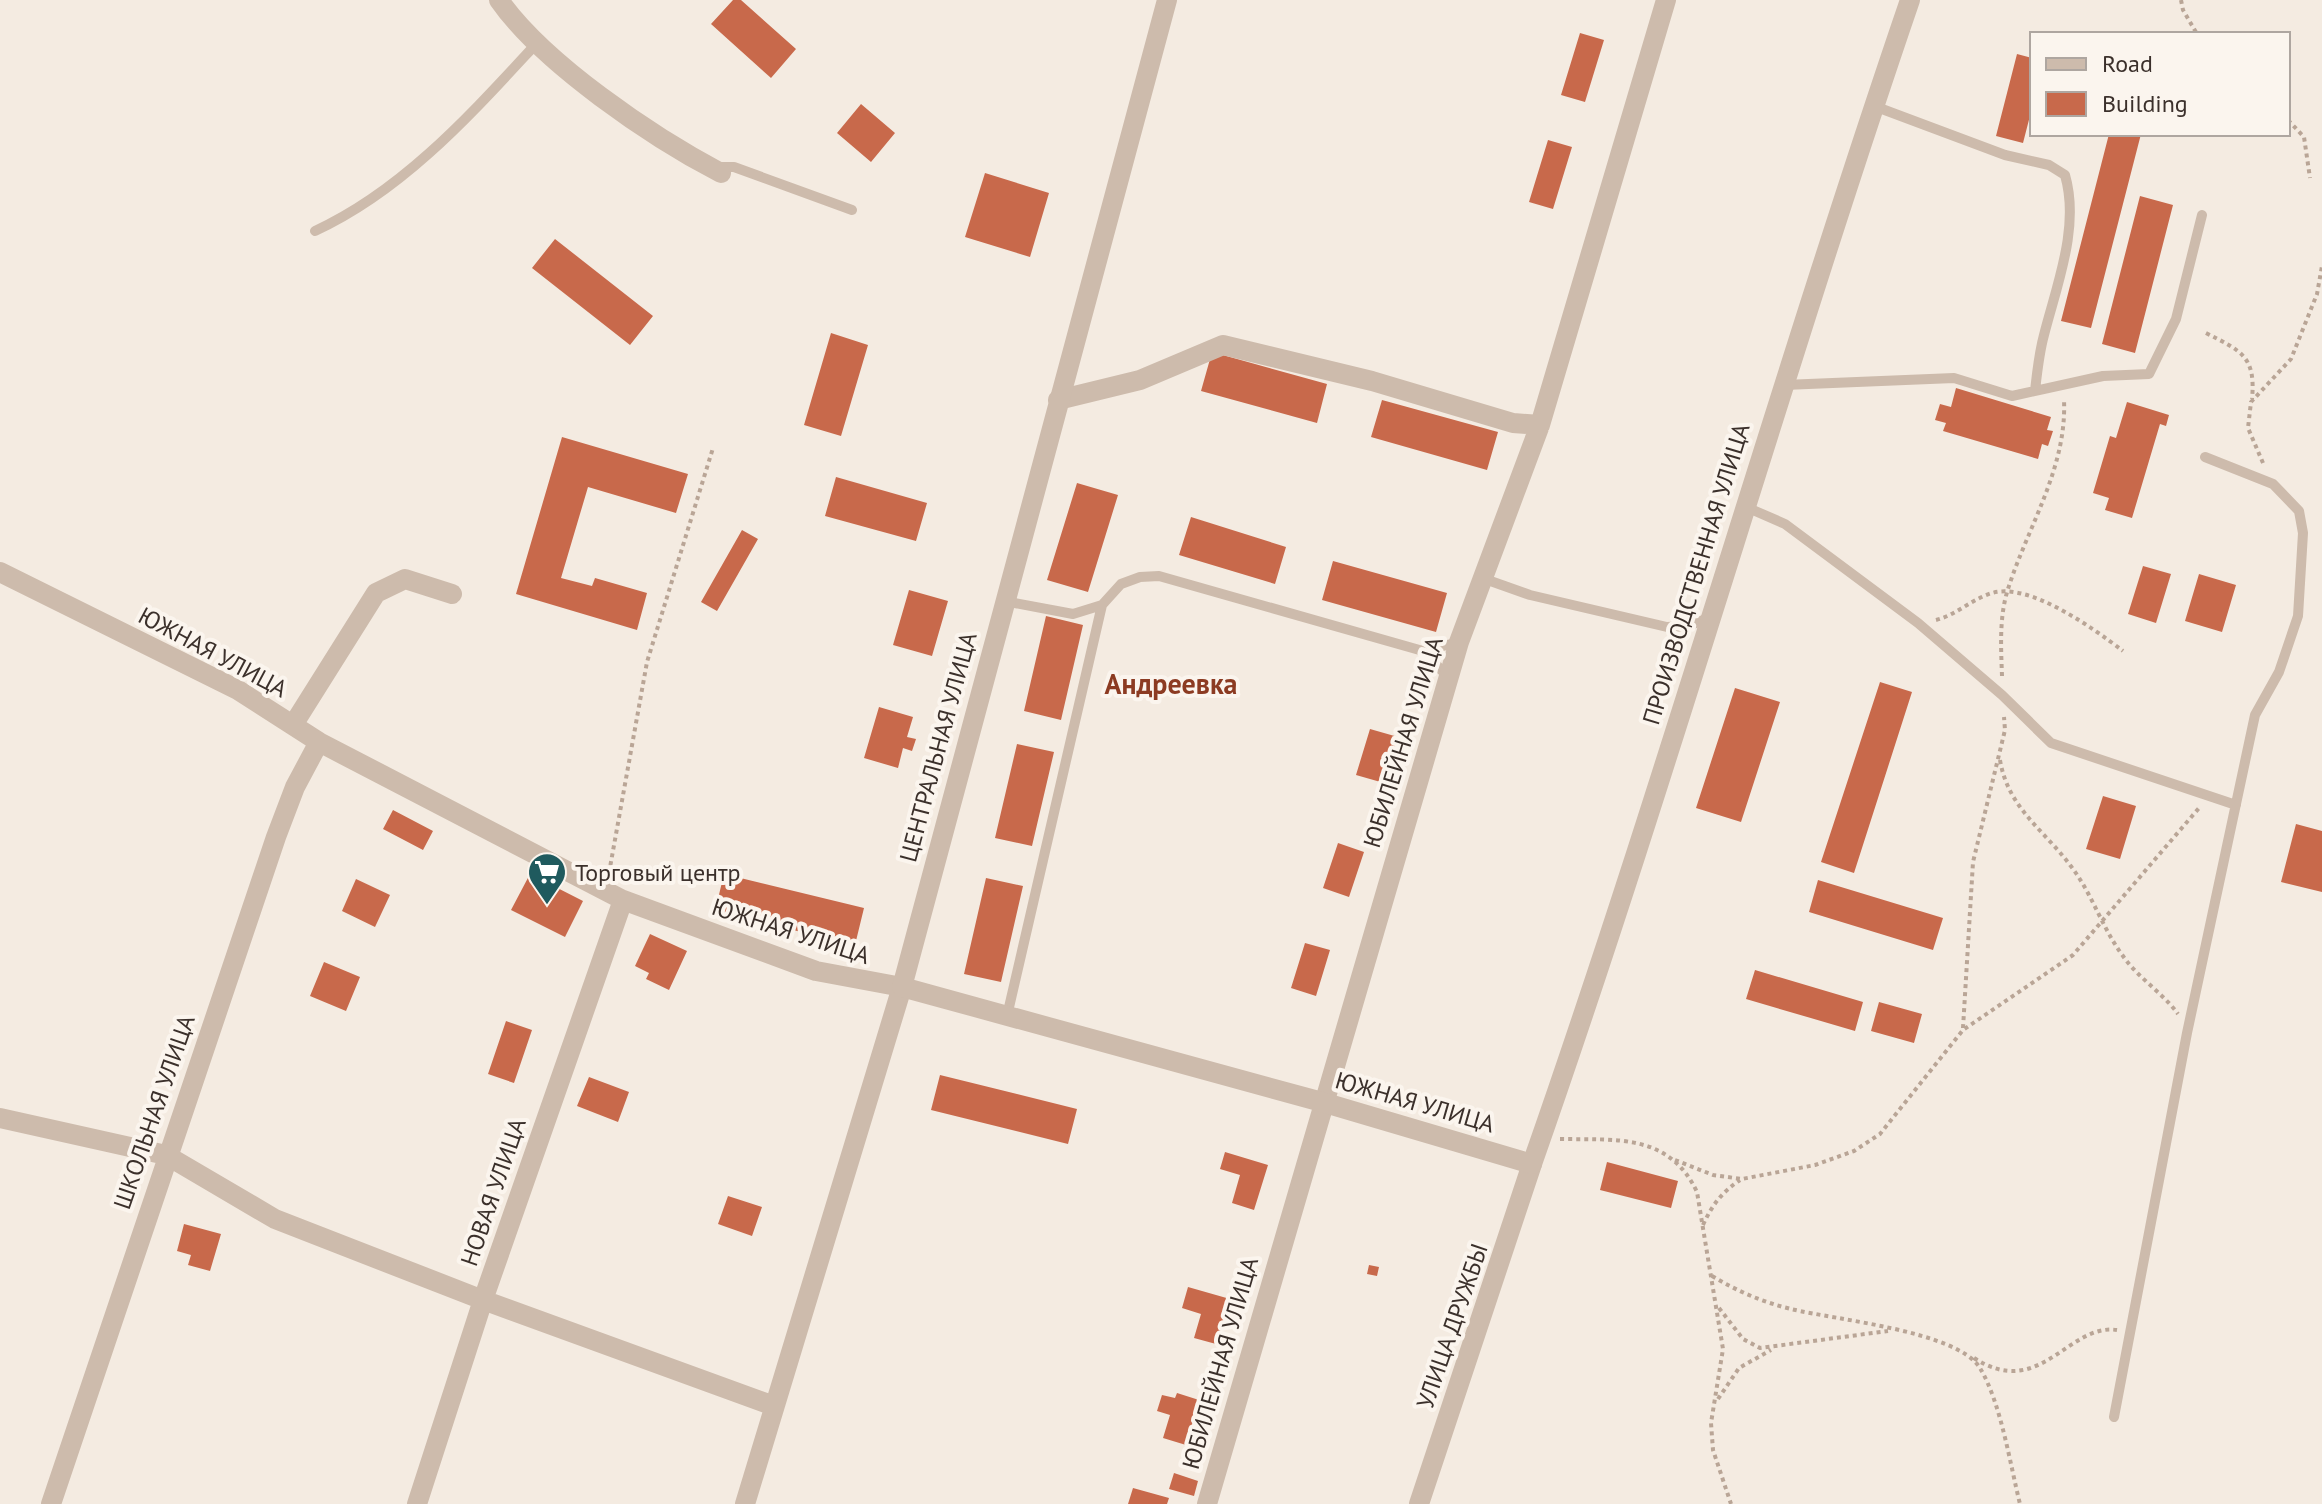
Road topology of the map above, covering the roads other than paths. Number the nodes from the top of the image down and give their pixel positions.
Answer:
1 (499, 0) edge
2 (1167, 0) edge
3 (1666, 0) edge
4 (1910, 0) edge
5 (537, 43) junction
6 (1874, 106) junction
7 (716, 170) joint
8 (852, 210) dead end
9 (2202, 215) dead end
10 (315, 231) dead end
11 (1782, 385) junction
12 (2035, 391) junction
13 (1058, 400) junction
14 (1540, 425) junction
15 (2205, 457) dead end
16 (1744, 506) junction
17 (0, 572) edge
18 (1482, 578) junction
19 (452, 594) dead end
20 (1004, 601) junction
21 (1102, 605) junction
22 (1712, 616) junction
23 (1459, 642) junction
24 (1423, 651) junction
25 (1449, 678) junction
26 (293, 725) junction
27 (319, 742) junction
28 (2236, 805) junction
29 (615, 895) junction
30 (902, 987) junction
31 (1007, 1016) junction
32 (1322, 1102) junction
33 (0, 1118) edge
34 (166, 1155) junction
35 (1532, 1164) junction
36 (483, 1300) junction
37 (774, 1406) junction
38 (2114, 1417) dead end
39 (51, 1504) edge
40 (417, 1504) edge
41 (745, 1504) edge
42 (1207, 1504) edge
43 (1419, 1504) edge

1 - 5 street
2 - 13 street, ЦЕНТРАЛЬНАЯ УЛИЦА
3 - 14 street, ЮБИЛЕЙНАЯ УЛИЦА
4 - 6 street, ПРОИЗВОДСТВЕННАЯ УЛИЦА
5 - 7 street
5 - 10 lane
6 - 11 street, ПРОИЗВОДСТВЕННАЯ УЛИЦА
6 - 12 lane
7 - 8 lane
9 - 12 lane
11 - 12 lane
11 - 16 street, ПРОИЗВОДСТВЕННАЯ УЛИЦА
13 - 14 street
13 - 20 street, ЦЕНТРАЛЬНАЯ УЛИЦА
14 - 18 street, ЮБИЛЕЙНАЯ УЛИЦА
15 - 28 lane
16 - 22 street, ПРОИЗВОДСТВЕННАЯ УЛИЦА
16 - 28 lane
17 - 26 street, ЮЖНАЯ УЛИЦА
18 - 22 lane
18 - 23 street, ЮБИЛЕЙНАЯ УЛИЦА
19 - 26 street
20 - 21 lane
20 - 30 street, ЦЕНТРАЛЬНАЯ УЛИЦА
21 - 24 lane
21 - 31 lane
22 - 35 street, ПРОИЗВОДСТВЕННАЯ УЛИЦА
23 - 24 lane
23 - 25 street, ЮБИЛЕЙНАЯ УЛИЦА
24 - 25 lane
25 - 32 street, ЮБИЛЕЙНАЯ УЛИЦА
26 - 27 street, ЮЖНАЯ УЛИЦА
27 - 29 street, ЮЖНАЯ УЛИЦА
27 - 34 street, ШКОЛЬНАЯ УЛИЦА
28 - 38 lane
29 - 30 street, ЮЖНАЯ УЛИЦА
29 - 36 street, НОВАЯ УЛИЦА
30 - 31 street, ЮЖНАЯ УЛИЦА
30 - 37 street, ЦЕНТРАЛЬНАЯ УЛИЦА
31 - 32 street, ЮЖНАЯ УЛИЦА
32 - 35 street, ЮЖНАЯ УЛИЦА
32 - 42 street, ЮБИЛЕЙНАЯ УЛИЦА
33 - 34 street
34 - 36 street
34 - 39 street, ШКОЛЬНАЯ УЛИЦА
35 - 43 street, УЛИЦА ДРУЖБЫ
36 - 37 street
36 - 40 street, НОВАЯ УЛИЦА
37 - 41 street, ЦЕНТРАЛЬНАЯ УЛИЦА

